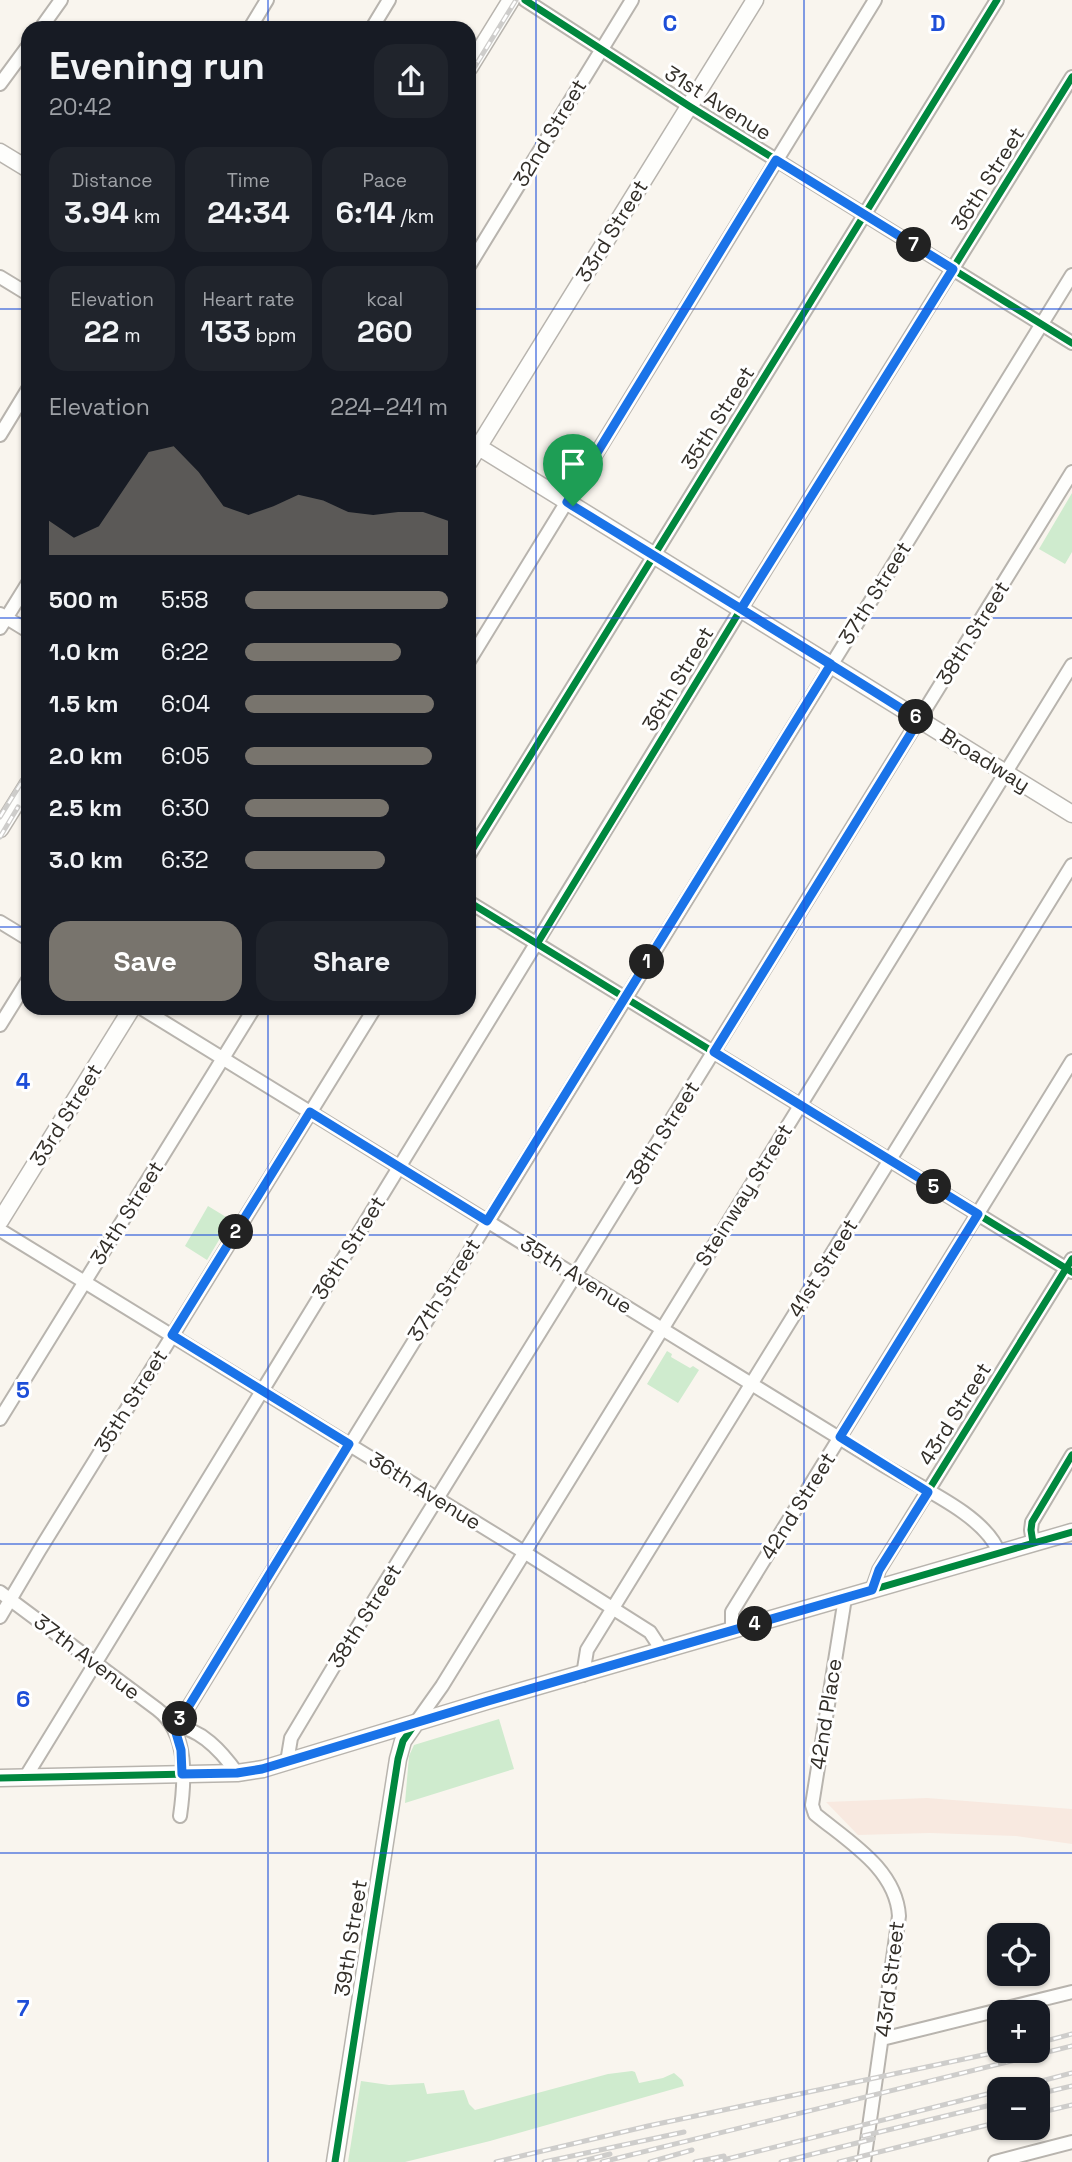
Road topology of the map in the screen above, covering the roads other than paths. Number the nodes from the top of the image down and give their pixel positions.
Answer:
1 (44, 0) edge
2 (267, 0) edge
3 (389, 0) edge
4 (511, 0) edge
5 (525, 0) edge
6 (632, 0) edge
7 (755, 0) edge
8 (875, 0) edge
9 (997, 0) edge
10 (58, 4) edge
11 (46, 21) edge
12 (254, 21) edge
13 (376, 21) edge
14 (601, 49) junction
15 (21, 56) edge
16 (476, 57) edge
17 (1072, 77) edge
18 (0, 84) edge
19 (689, 106) junction
20 (0, 152) edge
21 (776, 160) junction
22 (21, 165) edge
23 (865, 215) junction
24 (476, 254) edge
25 (953, 269) junction
26 (1072, 275) edge
27 (0, 277) edge
28 (21, 290) edge
29 (1042, 324) junction
30 (1072, 343) edge
31 (21, 400) edge
32 (0, 435) edge
33 (476, 441) edge
34 (476, 445) edge
35 (1072, 472) edge
36 (567, 502) junction
37 (654, 556) junction
38 (21, 593) edge
39 (741, 609) junction
40 (2, 620) edge
41 (21, 628) edge
42 (476, 650) edge
43 (831, 664) junction
44 (1072, 665) edge
45 (919, 720) junction
46 (1006, 773) junction
47 (21, 795) edge
48 (1072, 814) edge
49 (0, 829) edge
50 (476, 844) edge
51 (1072, 865) edge
52 (476, 906) edge
53 (0, 922) edge
54 (21, 935) edge
55 (537, 944) junction
56 (21, 991) edge
57 (625, 998) junction
58 (128, 1015) edge
59 (152, 1015) edge
60 (250, 1015) edge
61 (371, 1015) edge
62 (0, 1025) edge
63 (714, 1052) junction
64 (223, 1058) junction
65 (1072, 1061) edge
66 (800, 1105) junction
67 (310, 1112) junction
68 (890, 1160) junction
69 (399, 1167) junction
70 (978, 1214) junction
71 (0, 1221) edge
72 (487, 1221) junction
73 (0, 1230) edge
74 (1070, 1266) edge
75 (576, 1275) junction
76 (85, 1282) junction
77 (661, 1328) junction
78 (172, 1335) junction
79 (752, 1383) junction
80 (261, 1390) junction
81 (0, 1419) edge
82 (840, 1437) junction
83 (349, 1444) junction
84 (1072, 1454) edge
85 (928, 1492) junction
86 (438, 1499) junction
87 (1072, 1532) edge
88 (1034, 1543) junction
89 (524, 1552) junction
90 (999, 1553) junction
91 (872, 1590) junction
92 (5, 1596) edge
93 (845, 1598) junction
94 (613, 1609) junction
95 (0, 1617) edge
96 (732, 1631) junction
97 (663, 1652) junction
98 (94, 1662) junction
99 (583, 1675) junction
100 (415, 1724) junction
101 (174, 1726) junction
102 (287, 1762) junction
103 (237, 1773) junction
104 (182, 1774) junction
105 (0, 1778) edge
106 (25, 1778) junction
107 (180, 1816) dead end
108 (827, 1824) joint
109 (1072, 1993) edge
110 (882, 2039) junction
111 (1072, 2142) edge
112 (335, 2162) edge
113 (864, 2162) edge
114 (995, 2162) edge

1 - 10 street
2 - 12 street
3 - 13 street
4 - 16 main road
5 - 14 street, 31st Avenue
6 - 14 street, 32nd Street
7 - 19 main road, 33rd Street
8 - 21 street
9 - 23 street, 35th Street
10 - 11 street
14 - 19 street, 31st Avenue
14 - 24 street, 32nd Street
15 - 18 street
17 - 25 street, 36th Street
19 - 21 street, 31st Avenue
19 - 33 main road, 33rd Street
20 - 22 main road
21 - 23 street, 31st Avenue
21 - 36 street
23 - 25 street, 31st Avenue
23 - 37 street, 35th Street
25 - 29 street, 31st Avenue
25 - 39 street, 36th Street
26 - 29 street, 37th Street
27 - 28 street
29 - 30 street, 31st Avenue
29 - 43 street, 37th Street
31 - 32 street
34 - 36 main road, Broadway
35 - 45 street, 38th Street
36 - 37 main road, Broadway
36 - 42 street
37 - 39 main road, Broadway
37 - 50 street, 35th Street
38 - 40 street
39 - 43 main road, Broadway
39 - 55 street, 36th Street
40 - 41 street
43 - 45 main road, Broadway
43 - 57 street, 37th Street
44 - 46 street, Steinway Street
45 - 46 main road, Broadway
45 - 63 street, 38th Street
46 - 48 main road, Broadway
46 - 66 street, Steinway Street
47 - 49 main road
51 - 68 street, 41st Street
52 - 55 street
53 - 54 street
55 - 57 street
55 - 69 street, 36th Street
56 - 62 street
57 - 63 street
57 - 72 street, 37th Street
58 - 71 main road, 33rd Street
59 - 64 street, 35th Avenue
60 - 64 street, 34th Street
61 - 67 street, 35th Street
63 - 66 street
63 - 75 street, 38th Street
64 - 67 street, 35th Avenue
64 - 76 street, 34th Street
65 - 70 street, 42nd Street
66 - 68 street
66 - 77 street, Steinway Street
67 - 69 street, 35th Avenue
67 - 78 street, 35th Street
68 - 70 street
68 - 79 street, 41st Street
69 - 72 street, 35th Avenue
69 - 80 street, 36th Street
70 - 74 street
70 - 82 street, 42nd Street
72 - 75 street, 35th Avenue
72 - 83 street, 37th Street
73 - 76 street, 36th Avenue
74 - 85 street, 43rd Street
75 - 77 street, 35th Avenue
75 - 86 street, 38th Street
76 - 78 street, 36th Avenue
76 - 81 street, 34th Street
77 - 79 street, 35th Avenue
77 - 89 street, Steinway Street
78 - 80 street, 36th Avenue
78 - 92 street, 35th Street
79 - 82 street, 35th Avenue
79 - 94 street, 41st Street
80 - 83 street, 36th Avenue
80 - 98 street, 36th Street
82 - 85 street, 35th Avenue
82 - 96 street, 42nd Street
83 - 86 street, 36th Avenue
83 - 101 street, 37th Street
84 - 88 street
85 - 90 street, 35th Avenue
85 - 91 street, 43rd Street
86 - 89 street, 36th Avenue
86 - 102 street, 38th Street
87 - 88 main road
88 - 90 main road
89 - 94 street, 36th Avenue
89 - 100 street, Steinway Street
90 - 91 main road
91 - 93 main road
92 - 95 street, 35th Street
92 - 98 street, 37th Avenue
93 - 96 main road
93 - 108 street, 42nd Place
94 - 97 street, 36th Avenue
94 - 99 street, 41st Street
96 - 97 main road
97 - 99 main road
98 - 101 street, 37th Avenue
98 - 106 street, 36th Street
99 - 100 main road
100 - 102 main road
100 - 112 main road, 39th Street
101 - 103 street, 37th Avenue
101 - 104 street
102 - 103 main road
103 - 104 main road
104 - 106 main road
104 - 107 street
105 - 106 main road
108 - 110 street, 43rd Street
109 - 110 street
110 - 113 street, 43rd Street
111 - 114 street

